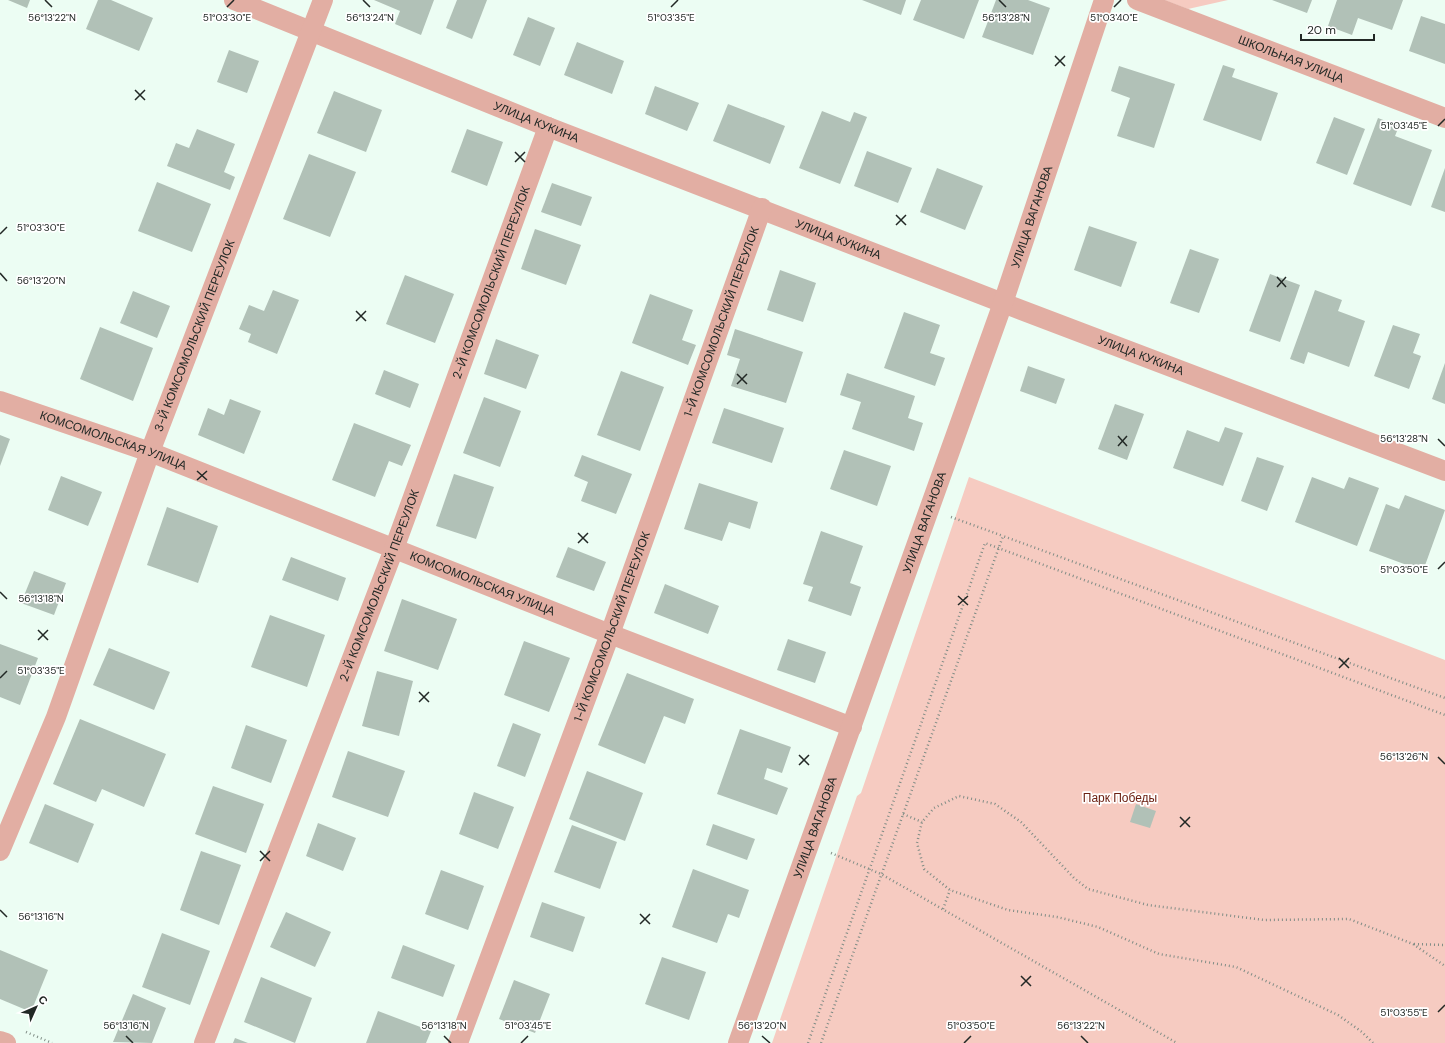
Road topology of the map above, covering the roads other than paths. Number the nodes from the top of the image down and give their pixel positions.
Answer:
1 (234, 0) edge
2 (323, 0) edge
3 (1104, 0) edge
4 (1137, 0) edge
5 (310, 32) junction
6 (1445, 118) edge
7 (548, 127) junction
8 (762, 208) junction
9 (1003, 303) junction
10 (0, 401) edge
11 (150, 452) junction
12 (1445, 471) edge
13 (394, 549) junction
14 (610, 634) junction
15 (852, 727) junction
16 (0, 851) edge
17 (0, 1041) edge
18 (6, 1043) edge
19 (204, 1043) edge
20 (458, 1043) edge
21 (738, 1043) edge

1 - 5 street, УЛИЦА КУКИНА
2 - 5 street, 3-Й КОМСОМОЛЬСКИЙ ПЕРЕУЛОК
3 - 9 street, УЛИЦА ВАГАНОВА
4 - 6 street, ШКОЛЬНАЯ УЛИЦА
5 - 7 street, УЛИЦА КУКИНА
5 - 11 street, 3-Й КОМСОМОЛЬСКИЙ ПЕРЕУЛОК
7 - 8 street, УЛИЦА КУКИНА
7 - 13 street, 2-Й КОМСОМОЛЬСКИЙ ПЕРЕУЛОК
8 - 9 street, УЛИЦА КУКИНА
8 - 14 street, 1-Й КОМСОМОЛЬСКИЙ ПЕРЕУЛОК
9 - 12 street, УЛИЦА КУКИНА
9 - 15 street, УЛИЦА ВАГАНОВА
10 - 11 street, КОМСОМОЛЬСКАЯ УЛИЦА
11 - 13 street, КОМСОМОЛЬСКАЯ УЛИЦА
11 - 16 street, 3-Й КОМСОМОЛЬСКИЙ ПЕРЕУЛОК
13 - 14 street, КОМСОМОЛЬСКАЯ УЛИЦА
13 - 19 street, 2-Й КОМСОМОЛЬСКИЙ ПЕРЕУЛОК
14 - 15 street, КОМСОМОЛЬСКАЯ УЛИЦА
14 - 20 street, 1-Й КОМСОМОЛЬСКИЙ ПЕРЕУЛОК
15 - 21 street, УЛИЦА ВАГАНОВА
17 - 18 street

